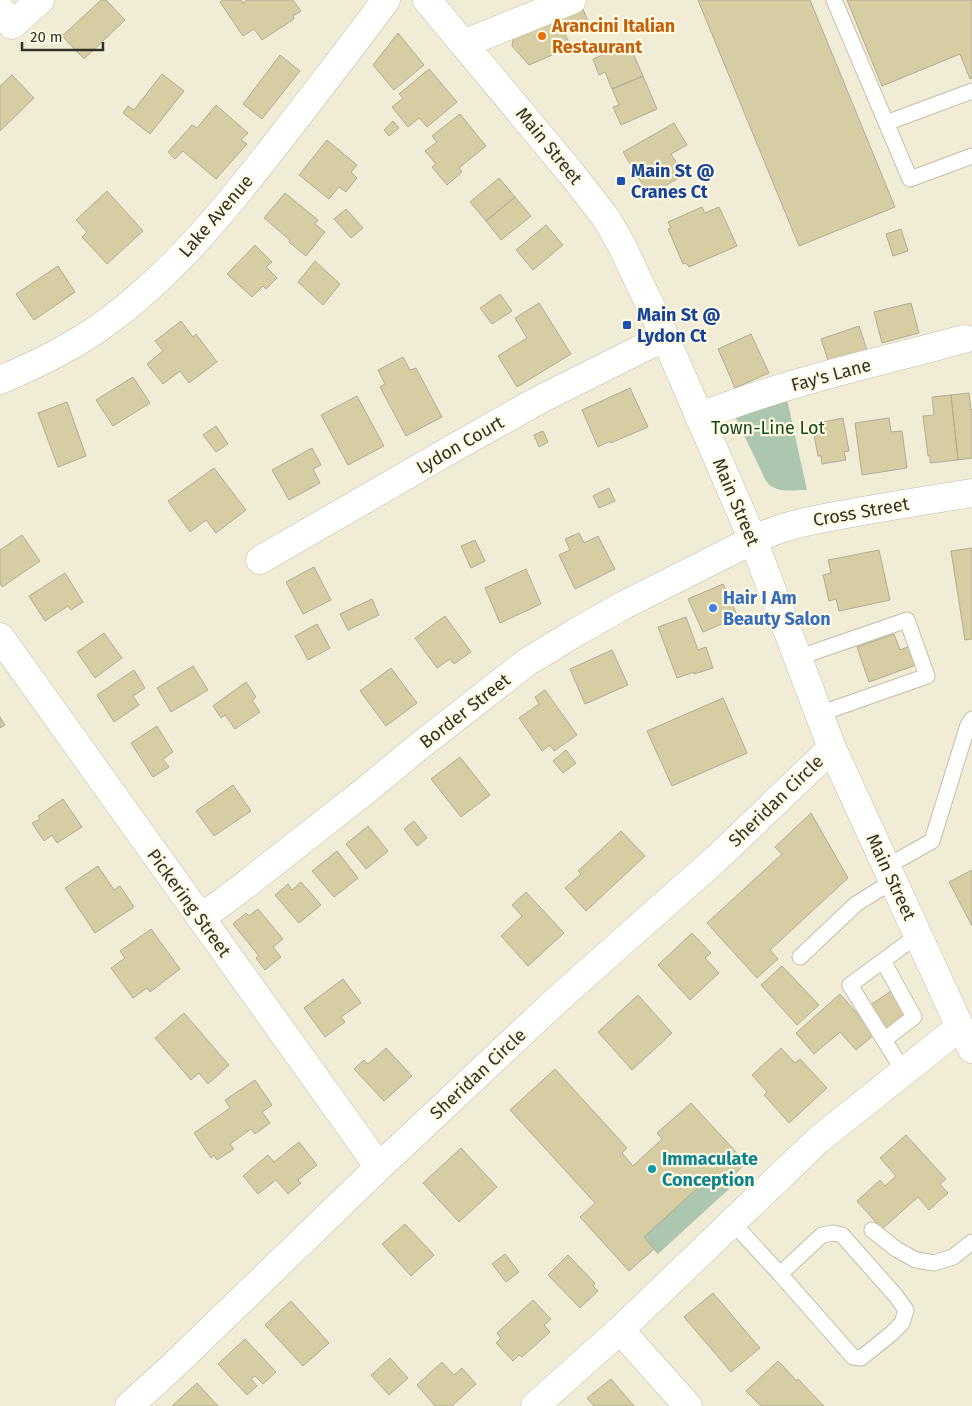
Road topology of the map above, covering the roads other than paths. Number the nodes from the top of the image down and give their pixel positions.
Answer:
1 (40, 0) edge
2 (386, 0) edge
3 (427, 0) edge
4 (572, 0) edge
5 (834, 0) edge
6 (4, 24) edge
7 (463, 44) junction
8 (972, 91) edge
9 (886, 123) junction
10 (972, 156) edge
11 (665, 337) junction
12 (964, 339) dead end
13 (0, 380) edge
14 (700, 417) junction
15 (972, 493) edge
16 (753, 540) junction
17 (260, 560) dead end
18 (0, 637) edge
19 (797, 658) junction
20 (819, 714) junction
21 (972, 719) edge
22 (832, 748) junction
23 (890, 874) junction
24 (201, 918) junction
25 (918, 935) junction
26 (800, 957) dead end
27 (883, 961) junction
28 (966, 1038) edge
29 (884, 1040) junction
30 (904, 1072) junction
31 (379, 1167) junction
32 (732, 1222) junction
33 (872, 1230) dead end
34 (972, 1242) edge
35 (780, 1274) junction
36 (620, 1330) junction
37 (129, 1406) edge
38 (535, 1406) edge
39 (688, 1406) edge

1 - 6 street
2 - 13 street, Lake Avenue
3 - 7 street, Main Street
4 - 7 street
5 - 9 lane
7 - 11 street, Main Street
8 - 9 lane
9 - 10 lane
11 - 14 street, Main Street
11 - 17 street, Lydon Court
12 - 14 street, Fay's Lane
14 - 16 street, Main Street
15 - 16 street, Cross Street
16 - 19 street, Main Street
16 - 24 street, Border Street
18 - 24 street, Pickering Street
19 - 20 street, Main Street
19 - 20 lane
20 - 22 street, Main Street
21 - 23 lane
22 - 23 street, Main Street
22 - 31 street, Sheridan Circle
23 - 25 street, Main Street
23 - 26 lane
24 - 31 street, Pickering Street
25 - 27 lane
25 - 28 street, Main Street
27 - 29 lane
27 - 29 lane
28 - 30 street
29 - 30 lane
30 - 32 street
31 - 37 street, Sheridan Circle
32 - 35 lane
32 - 36 street
33 - 34 lane
35 - 35 lane
36 - 38 street
36 - 39 street

